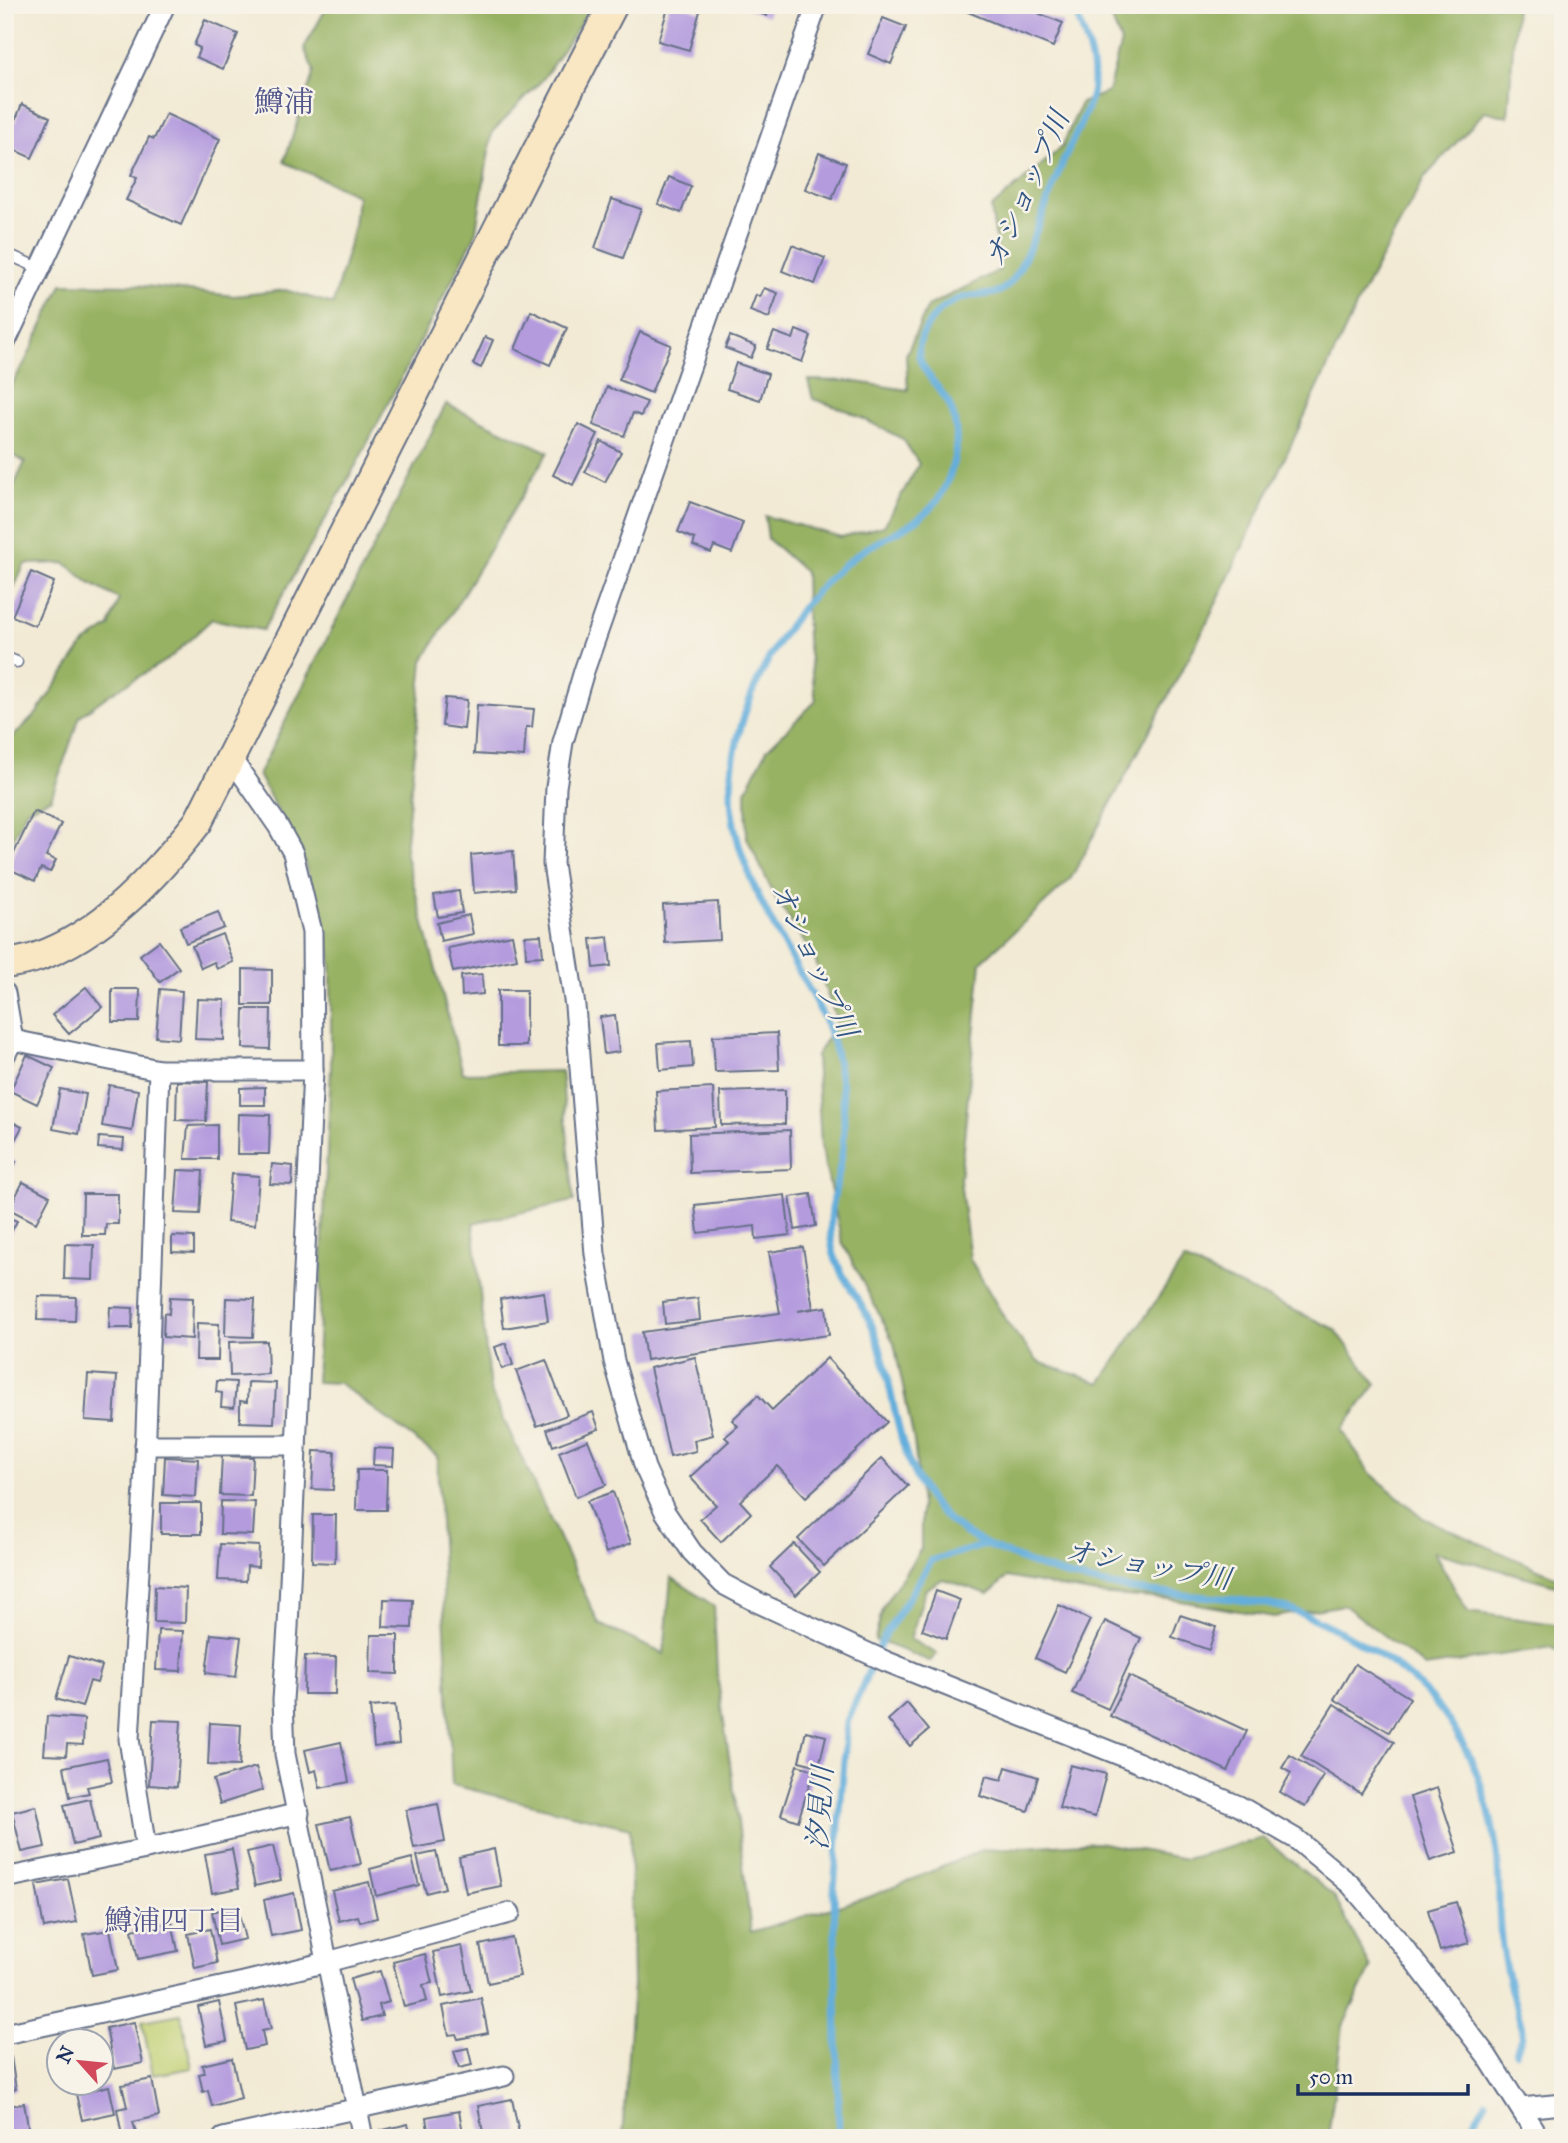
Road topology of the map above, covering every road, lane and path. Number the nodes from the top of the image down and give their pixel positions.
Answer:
1 (165, 5) edge
2 (613, 5) edge
3 (817, 5) edge
4 (5, 253) edge
5 (41, 269) junction
6 (5, 343) edge
7 (5, 657) edge
8 (17, 662) dead end
9 (231, 758) junction
10 (5, 964) edge
11 (5, 993) edge
12 (9, 1048) edge
13 (159, 1070) junction
14 (313, 1070) junction
15 (145, 1445) junction
16 (296, 1445) junction
17 (299, 1813) junction
18 (146, 1849) junction
19 (5, 1878) edge
20 (510, 1913) dead end
21 (327, 1962) junction
22 (5, 2034) edge
23 (504, 2076) dead end
24 (1563, 2104) edge
25 (1521, 2108) junction
26 (358, 2109) junction
27 (223, 2138) edge
28 (363, 2138) edge
29 (1539, 2138) edge

1 - 5 street
2 - 9 street
3 - 25 street
4 - 5 lane
5 - 6 street
7 - 8 lane
9 - 10 street
9 - 14 street
11 - 12 street
12 - 13 street
13 - 14 street
13 - 15 street
14 - 16 street
15 - 16 street
15 - 18 street
16 - 17 street
17 - 18 street
17 - 21 street
18 - 19 street
20 - 21 street
21 - 22 street
21 - 26 street
23 - 26 street
24 - 25 street
25 - 29 street
26 - 27 street
26 - 28 street

